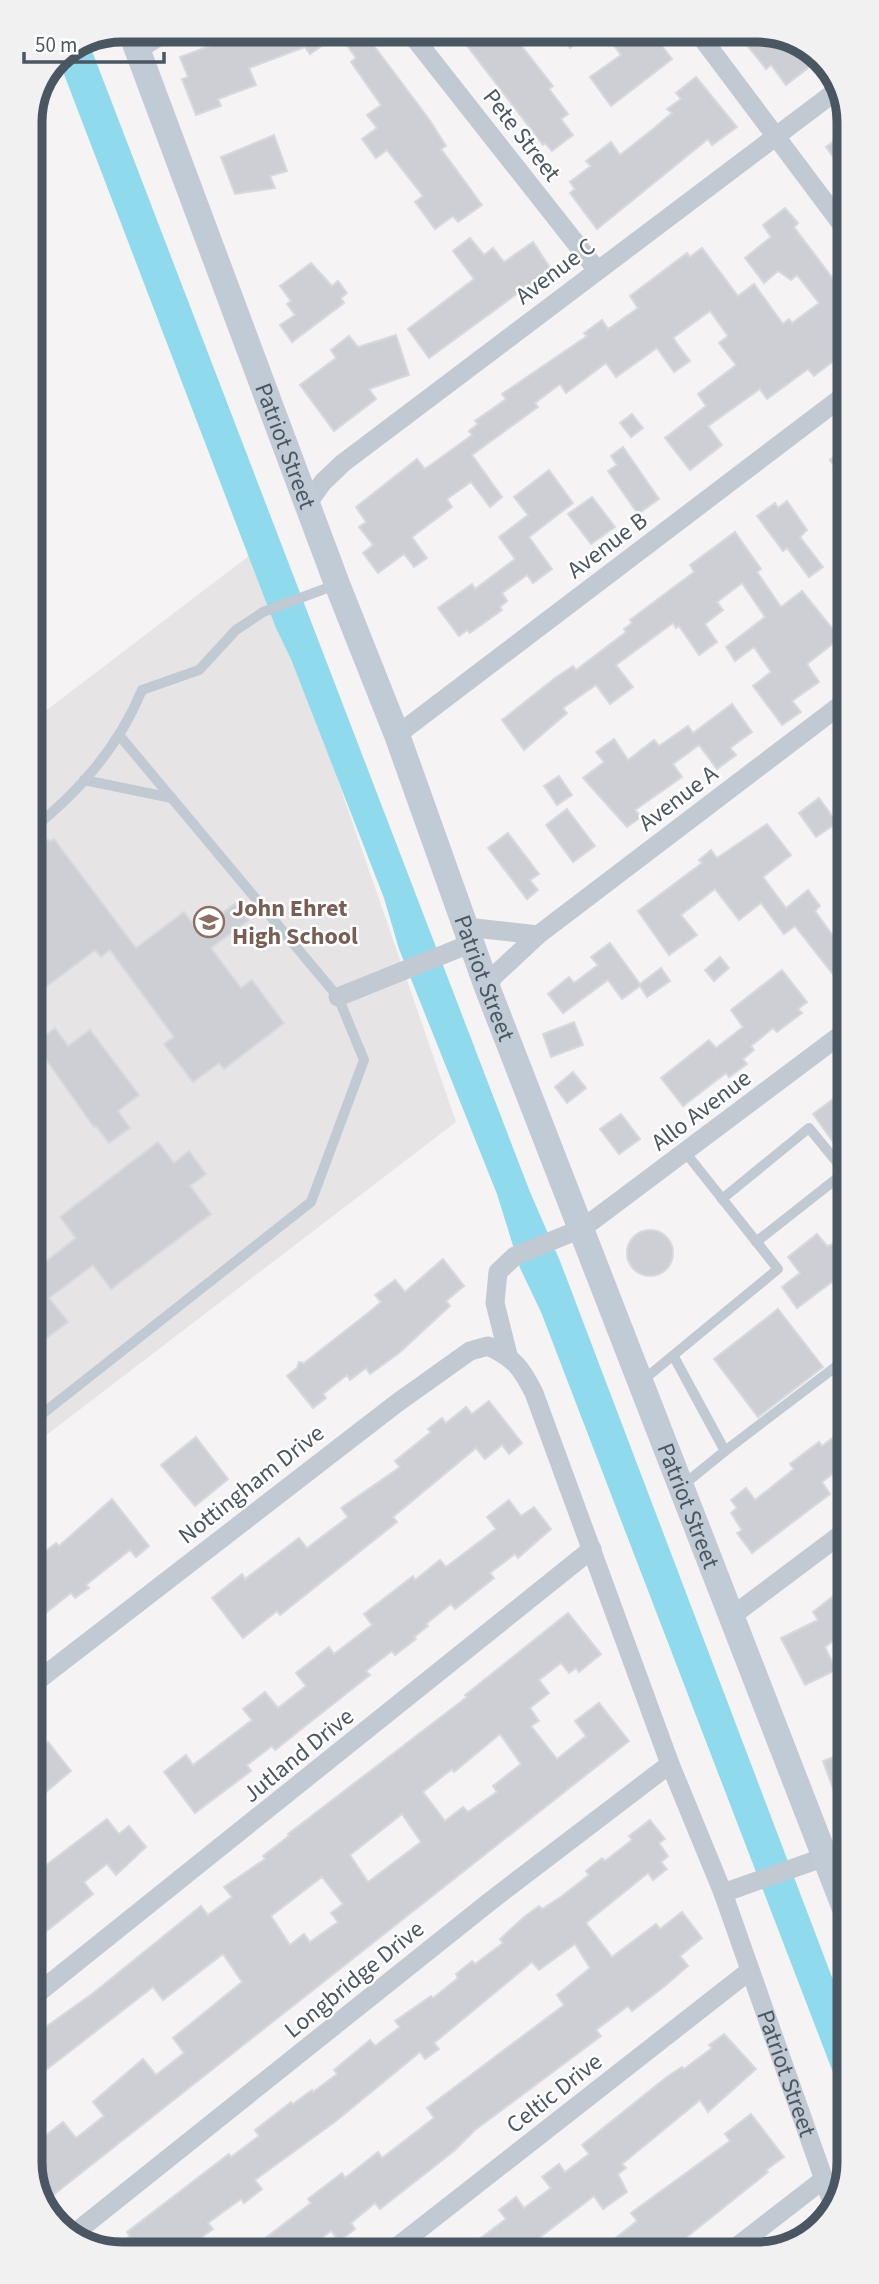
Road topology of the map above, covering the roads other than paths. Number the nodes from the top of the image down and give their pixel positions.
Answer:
1 (135, 42) edge
2 (417, 42) edge
3 (705, 42) edge
4 (832, 94) edge
5 (776, 137) junction
6 (837, 218) edge
7 (597, 270) junction
8 (837, 401) edge
9 (308, 503) junction
10 (327, 588) junction
11 (837, 708) edge
12 (119, 735) junction
13 (397, 735) junction
14 (84, 780) junction
15 (172, 798) junction
16 (42, 821) edge
17 (538, 934) junction
18 (464, 940) junction
19 (487, 986) junction
20 (338, 997) junction
21 (837, 1038) edge
22 (685, 1152) junction
23 (837, 1161) edge
24 (837, 1177) edge
25 (722, 1199) junction
26 (572, 1233) junction
27 (756, 1242) junction
28 (509, 1355) junction
29 (674, 1357) junction
30 (837, 1366) edge
31 (642, 1381) junction
32 (42, 1414) edge
33 (725, 1451) junction
34 (682, 1486) junction
35 (837, 1538) edge
36 (592, 1549) junction
37 (732, 1616) junction
38 (42, 1677) edge
39 (670, 1764) junction
40 (818, 1859) junction
41 (837, 1880) edge
42 (723, 1894) junction
43 (748, 1972) junction
44 (42, 1990) edge
45 (824, 2179) junction
46 (830, 2195) edge
47 (79, 2230) edge
48 (403, 2242) edge
49 (743, 2242) edge

1 - 9 main road, Patriot Street
2 - 7 street, Pete Street
3 - 5 street
4 - 5 street, Avenue C
5 - 6 street
5 - 7 street, Avenue C
7 - 9 street, Avenue C
8 - 13 street, Avenue B
9 - 10 main road, Patriot Street
10 - 12 lane
10 - 13 main road, Patriot Street
11 - 17 street, Avenue A
12 - 14 lane
12 - 15 lane
13 - 18 main road, Patriot Street
14 - 15 lane
14 - 16 lane
15 - 20 lane
17 - 18 street
17 - 19 street, Avenue A
18 - 19 main road, Patriot Street
18 - 20 street
19 - 26 main road, Patriot Street
20 - 32 lane
21 - 22 street, Allo Avenue
22 - 25 lane
22 - 26 street, Allo Avenue
23 - 25 lane
24 - 27 lane
25 - 27 lane
26 - 28 street, Allo Avenue
26 - 31 main road, Patriot Street
27 - 29 lane
28 - 36 street, Patriot Street
28 - 38 street, Nottingham Drive
29 - 31 lane
29 - 33 lane
30 - 33 lane
31 - 34 main road, Patriot Street
33 - 34 lane
34 - 37 main road, Patriot Street
35 - 37 street
36 - 39 street, Patriot Street
36 - 44 street, Jutland Drive
37 - 40 main road, Patriot Street
39 - 42 street, Patriot Street
39 - 47 street, Longbridge Drive
40 - 41 main road, Patriot Street
40 - 42 street
42 - 43 street, Patriot Street
43 - 45 street, Patriot Street
43 - 48 street, Celtic Drive
45 - 46 street, Patriot Street
45 - 49 street

